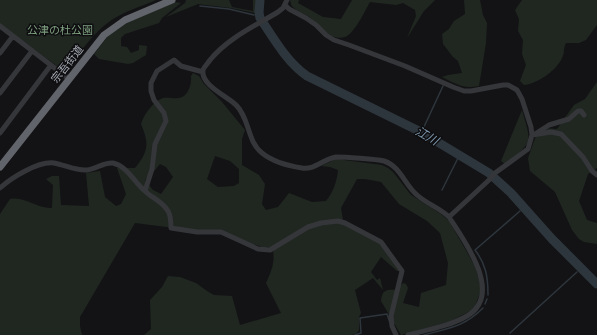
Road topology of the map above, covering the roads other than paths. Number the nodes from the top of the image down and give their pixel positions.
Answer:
1 (172, 0) edge
2 (286, 2) edge
3 (0, 26) edge
4 (13, 36) junction
5 (32, 50) junction
6 (0, 53) edge
7 (51, 65) junction
8 (203, 72) junction
9 (69, 79) junction
10 (0, 93) edge
11 (584, 114) dead end
12 (0, 133) edge
13 (532, 135) junction
14 (0, 167) edge
15 (597, 175) edge
16 (0, 188) edge
17 (145, 191) junction
18 (450, 217) junction
19 (396, 335) edge
20 (408, 335) edge

1 - 9 highway, 宗吾街道
2 - 8 street
2 - 13 street
3 - 4 street
4 - 5 street
4 - 6 street
5 - 7 street
5 - 10 street
7 - 9 street
7 - 12 street
8 - 17 street
8 - 18 street
9 - 14 highway, 宗吾街道
11 - 13 street
13 - 15 street
13 - 18 street
16 - 17 street
17 - 19 street
18 - 20 street

